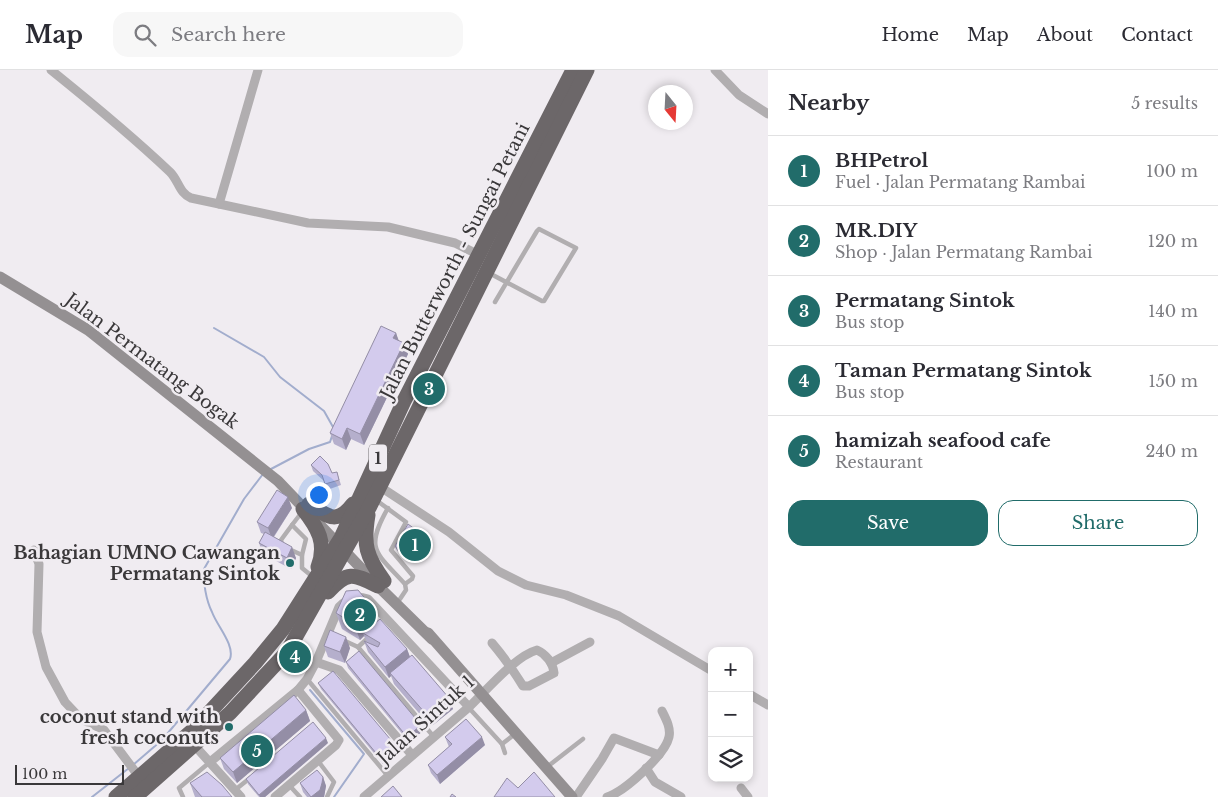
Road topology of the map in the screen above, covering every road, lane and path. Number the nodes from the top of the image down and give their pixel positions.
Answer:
1 (51, 70) edge
2 (258, 70) edge
3 (573, 70) edge
4 (587, 70) edge
5 (715, 70) edge
6 (767, 112) edge
7 (219, 204) junction
8 (474, 252) junction
9 (489, 273) junction
10 (0, 277) edge
11 (504, 281) junction
12 (495, 302) dead end
13 (371, 495) junction
14 (306, 507) junction
15 (388, 508) junction
16 (292, 525) junction
17 (343, 544) junction
18 (34, 550) dead end
19 (302, 555) junction
20 (314, 578) junction
21 (381, 584) junction
22 (405, 584) junction
23 (400, 599) junction
24 (313, 610) junction
25 (376, 631) edge
26 (340, 639) edge
27 (432, 639) junction
28 (590, 642) dead end
29 (492, 643) dead end
30 (358, 647) junction
31 (316, 662) junction
32 (551, 663) junction
33 (511, 668) junction
34 (708, 669) edge
35 (396, 677) edge
36 (307, 679) junction
37 (389, 683) junction
38 (298, 690) junction
39 (482, 695) junction
40 (753, 696) edge
41 (768, 705) edge
42 (469, 707) junction
43 (662, 711) dead end
44 (515, 734) junction
45 (434, 737) junction
46 (583, 739) dead end
47 (502, 744) junction
48 (195, 746) junction
49 (505, 753) dead end
50 (412, 755) junction
51 (659, 755) junction
52 (318, 760) junction
53 (210, 762) junction
54 (546, 768) junction
55 (646, 768) junction
56 (257, 772) edge
57 (138, 775) junction
58 (388, 776) junction
59 (289, 785) junction
60 (741, 788) dead end
61 (238, 794) edge
62 (116, 797) edge
63 (135, 797) edge
64 (183, 797) edge
65 (275, 797) edge
66 (300, 797) edge
67 (326, 797) edge
68 (364, 797) edge
69 (572, 797) edge
70 (576, 797) edge
71 (607, 797) edge
72 (682, 797) edge
73 (748, 797) edge

1 - 7 street
2 - 7 street
3 - 8 highway, Jalan Butterworth - Sungai Petani / 1
4 - 9 highway, Jalan Butterworth - Sungai Petani / 1
5 - 6 street
7 - 8 street
8 - 13 highway, Jalan Butterworth - Sungai Petani / 1
9 - 11 lane
9 - 13 highway, Jalan Butterworth - Sungai Petani / 1
10 - 14 street, Jalan Permatang Bogak
11 - 11 lane
11 - 12 lane
13 - 14 highway
13 - 15 lane
13 - 17 highway, Jalan Butterworth - Sungai Petani / 1
13 - 21 highway
13 - 34 street
14 - 16 lane
14 - 17 street, Jalan Permatang Bogak
14 - 20 highway
15 - 22 lane
15 - 22 lane
16 - 19 lane
16 - 19 lane
17 - 20 highway, Jalan Butterworth - Sungai Petani / 1
17 - 21 street, Jalan Permatang Bogak
17 - 24 highway, Jalan Butterworth - Sungai Petani / 1
18 - 57 street
19 - 20 lane
20 - 57 highway, Jalan Butterworth - Sungai Petani / 1
21 - 23 street
21 - 24 highway
21 - 27 street
22 - 23 lane
23 - 27 street
24 - 48 highway, Jalan Butterworth - Sungai Petani / 1
25 - 30 lane
26 - 30 lane
27 - 39 street
28 - 32 street
29 - 33 street
30 - 37 lane
31 - 36 street
31 - 42 street
31 - 50 street
32 - 33 street, Jalan Sintuk 1
32 - 33 street
33 - 39 street, Jalan Sintuk 1
35 - 37 lane
36 - 38 street
36 - 58 lane
37 - 45 lane
38 - 52 street
38 - 53 street
39 - 42 street, Jalan Sintuk 1
39 - 44 street
40 - 41 street
42 - 45 street, Jalan Sintuk 1
42 - 47 lane
43 - 51 street
44 - 47 lane
44 - 54 street
45 - 50 street, Jalan Sintuk 1
46 - 54 lane
47 - 49 lane
48 - 53 street
48 - 63 highway, Jalan Butterworth - Sungai Petani / 1
50 - 58 street, Jalan Sintuk 1
51 - 55 street
51 - 70 street
52 - 59 street
52 - 67 lane
53 - 61 street
53 - 64 lane
54 - 69 street
55 - 71 street
55 - 72 street
56 - 61 lane
57 - 62 highway, Jalan Butterworth - Sungai Petani / 1
58 - 68 street, Jalan Sintuk 1
59 - 65 street
59 - 66 lane
60 - 73 street

